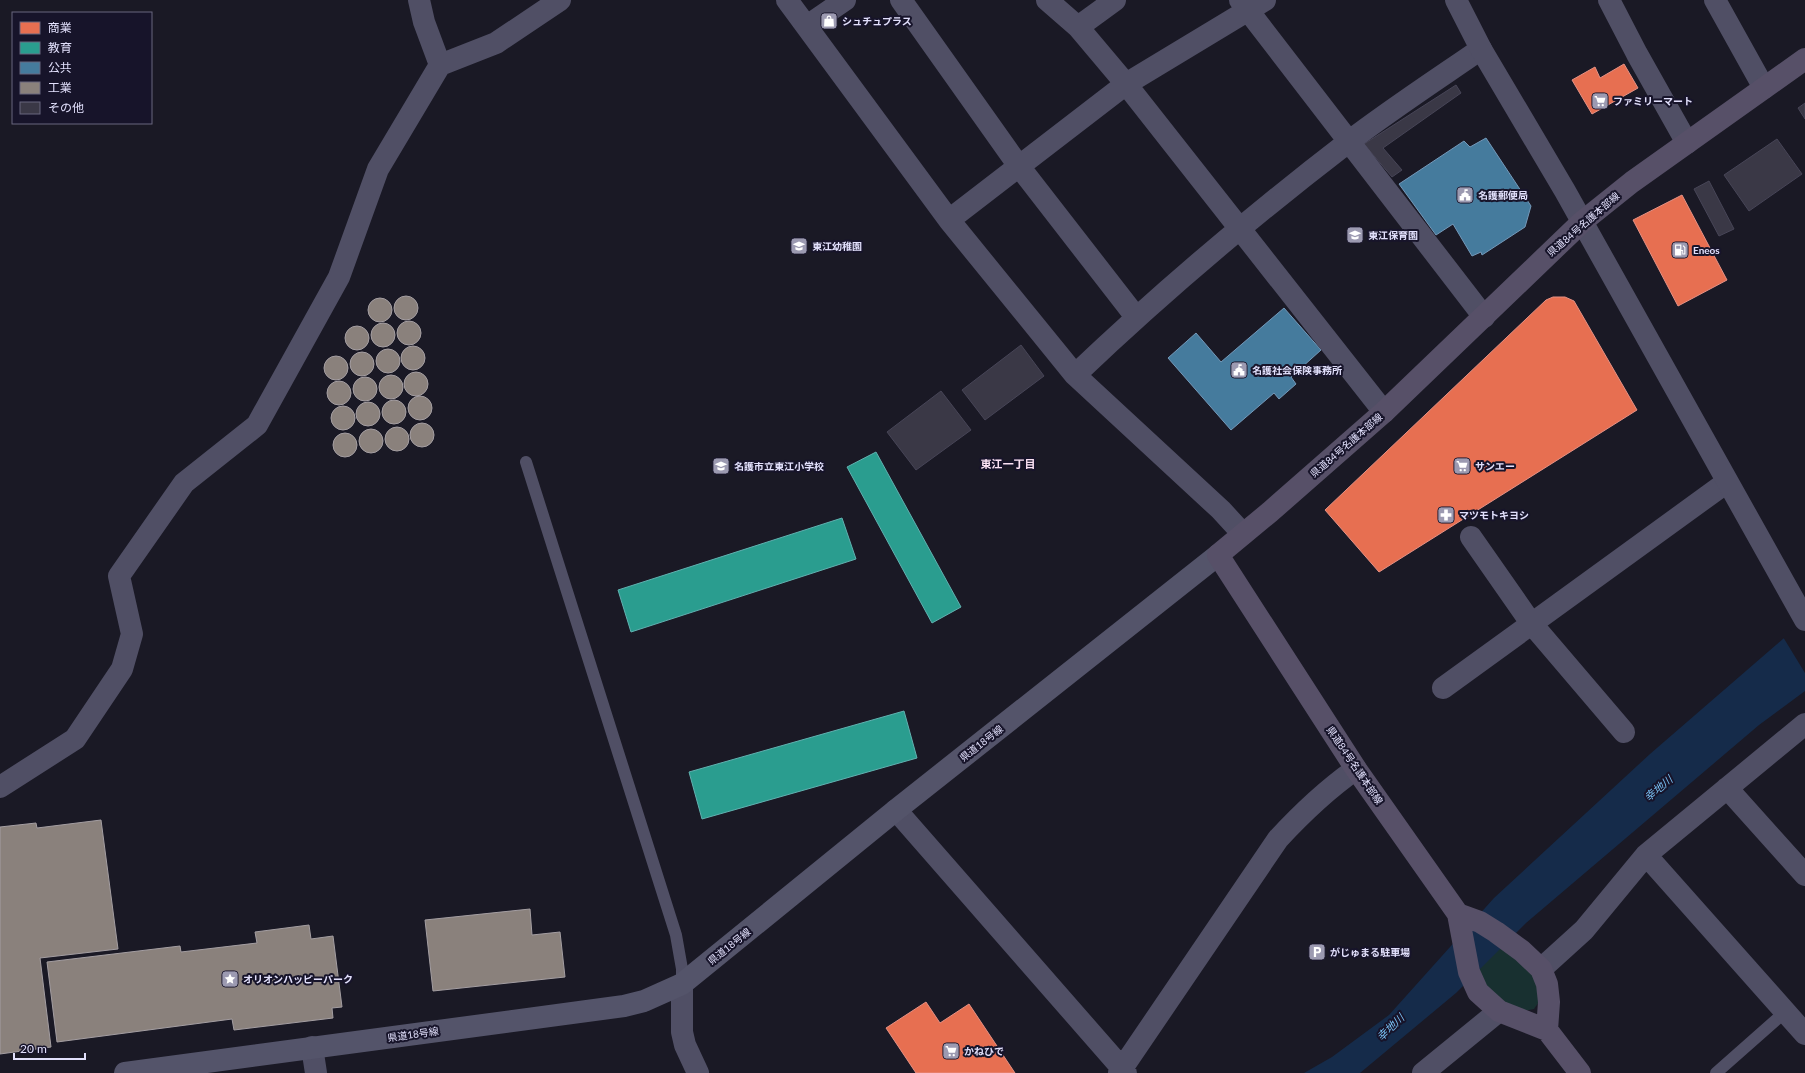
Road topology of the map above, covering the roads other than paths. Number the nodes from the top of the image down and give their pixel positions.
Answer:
1 (419, 0) edge
2 (560, 0) edge
3 (787, 0) edge
4 (845, 0) edge
5 (901, 0) edge
6 (1047, 0) edge
7 (1115, 0) edge
8 (1456, 0) edge
9 (1608, 0) edge
10 (1715, 0) edge
11 (1251, 4) edge
12 (807, 26) junction
13 (1078, 27) junction
14 (1481, 49) junction
15 (1805, 59) edge
16 (440, 65) junction
17 (1126, 84) junction
18 (1764, 88) junction
19 (1348, 142) junction
20 (1687, 143) junction
21 (1018, 165) junction
22 (948, 220) junction
23 (1582, 222) junction
24 (1239, 228) junction
25 (1136, 317) junction
26 (1484, 317) junction
27 (1075, 375) junction
28 (1384, 412) junction
29 (526, 462) dead end
30 (1727, 482) junction
31 (1243, 534) junction
32 (1471, 538) dead end
33 (1218, 555) junction
34 (1805, 619) edge
35 (1531, 623) junction
36 (1443, 688) dead end
37 (1805, 724) edge
38 (1624, 732) dead end
39 (1356, 769) junction
40 (0, 787) edge
41 (1727, 788) junction
42 (896, 810) junction
43 (1646, 855) junction
44 (1805, 875) edge
45 (1458, 914) junction
46 (1541, 968) junction
47 (682, 984) junction
48 (1499, 1011) junction
49 (1785, 1012) junction
50 (1547, 1030) junction
51 (1805, 1034) edge
52 (312, 1047) junction
53 (1122, 1072) edge
54 (1426, 1072) edge
55 (125, 1073) edge
56 (316, 1073) edge
57 (698, 1073) edge
58 (1580, 1073) edge
59 (1716, 1073) edge

1 - 16 street
2 - 16 street
3 - 12 street
4 - 12 street
5 - 21 street
6 - 13 street
7 - 13 street
8 - 14 street
9 - 20 street
10 - 18 street
11 - 17 street
11 - 19 street
12 - 22 street
13 - 17 street
14 - 19 street
14 - 23 street
15 - 18 main road, 県道84号名護本部線
16 - 40 street
17 - 21 street
17 - 24 street
18 - 20 main road, 県道84号名護本部線
19 - 24 street
19 - 26 street
20 - 23 main road, 県道84号名護本部線
21 - 22 street
21 - 25 street
22 - 27 street
23 - 26 main road, 県道84号名護本部線
23 - 30 street
24 - 25 street
24 - 28 street
25 - 27 street
26 - 28 main road, 県道84号名護本部線
27 - 31 street
28 - 31 main road, 県道84号名護本部線
29 - 47 lane
30 - 34 street
30 - 35 street
31 - 33 main road, 県道84号名護本部線
32 - 35 street
33 - 39 main road, 県道84号名護本部線
33 - 42 main road, 県道18号線
35 - 36 street
35 - 38 street
37 - 41 street
39 - 45 main road, 県道84号名護本部線
39 - 53 street
41 - 43 street
41 - 44 street
42 - 47 main road, 県道18号線
42 - 53 street
43 - 46 street
43 - 49 street
45 - 46 main road
45 - 48 main road, 県道84号名護本部線
46 - 50 main road
47 - 52 main road, 県道18号線
47 - 57 street
48 - 50 main road, 県道84号名護本部線
48 - 54 street
49 - 51 street
49 - 59 lane
50 - 58 main road
52 - 55 main road, 県道18号線
52 - 56 street

